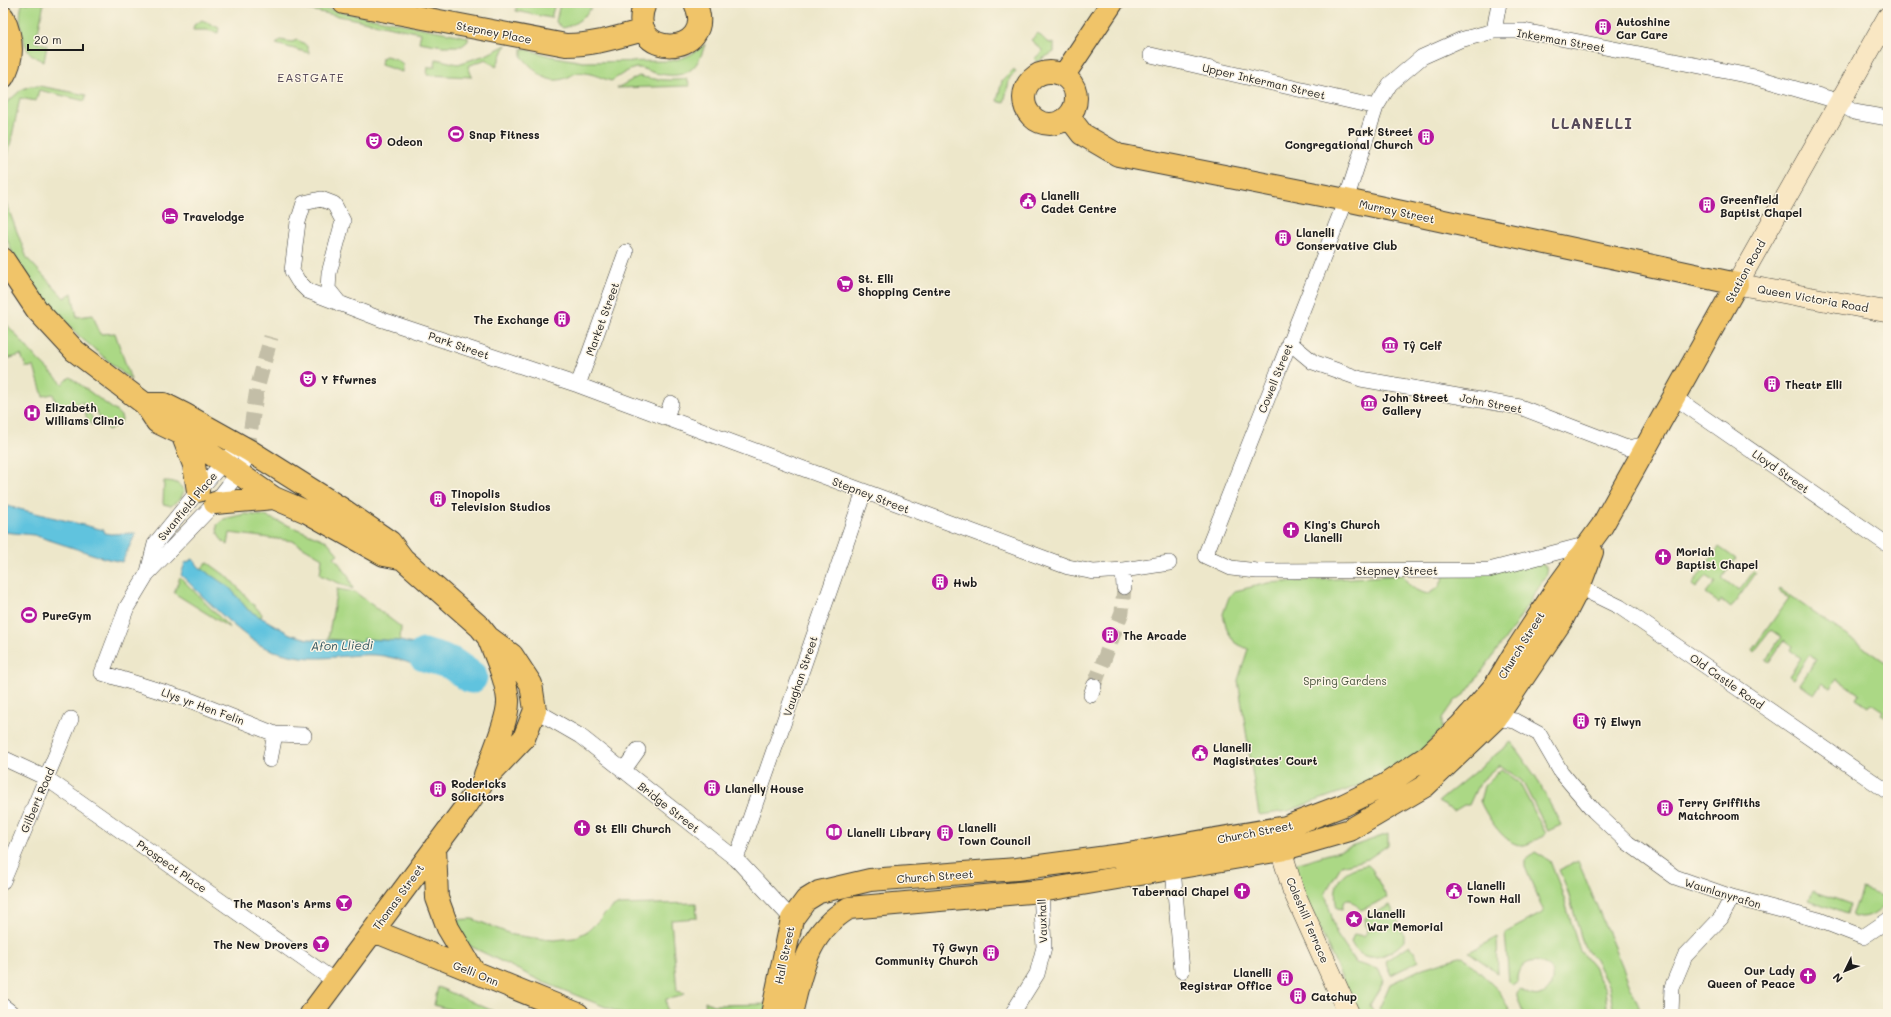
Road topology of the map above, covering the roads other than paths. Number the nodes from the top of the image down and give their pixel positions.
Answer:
1 (344, 3) edge
2 (646, 3) edge
3 (695, 3) edge
4 (1112, 3) edge
5 (1499, 3) edge
6 (3, 17) edge
7 (1888, 17) edge
8 (644, 30) junction
9 (1494, 31) junction
10 (1152, 55) dead end
11 (1064, 75) junction
12 (3, 77) edge
13 (1840, 103) junction
14 (1376, 106) junction
15 (1069, 117) junction
16 (1888, 118) edge
17 (1346, 200) junction
18 (626, 252) dead end
19 (3, 259) edge
20 (1737, 284) junction
21 (340, 304) junction
22 (1888, 312) edge
23 (1290, 342) junction
24 (578, 385) junction
25 (1674, 397) junction
26 (671, 403) dead end
27 (145, 404) junction
28 (666, 418) junction
29 (182, 434) junction
30 (1648, 444) junction
31 (245, 448) junction
32 (232, 468) junction
33 (864, 492) junction
34 (206, 497) junction
35 (274, 498) junction
36 (1602, 526) junction
37 (1588, 544) junction
38 (1888, 545) edge
39 (1204, 556) joint
40 (403, 559) junction
41 (1169, 563) dead end
42 (1123, 570) junction
43 (147, 574) junction
44 (1569, 586) junction
45 (1124, 587) tunnel mouth
46 (488, 637) junction
47 (102, 673) joint
48 (535, 710) junction
49 (1496, 718) junction
50 (71, 719) dead end
51 (275, 734) junction
52 (304, 735) dead end
53 (638, 750) dead end
54 (3, 758) edge
55 (270, 760) dead end
56 (623, 771) junction
57 (46, 778) junction
58 (484, 780) junction
59 (1888, 792) edge
60 (1260, 832) junction
61 (435, 847) junction
62 (1281, 850) junction
63 (736, 859) junction
64 (1017, 869) junction
65 (1173, 869) junction
66 (3, 881) edge
67 (1041, 891) junction
68 (1732, 897) junction
69 (806, 900) joint
70 (834, 917) joint
71 (792, 919) junction
72 (1888, 920) edge
73 (374, 931) junction
74 (1182, 971) dead end
75 (474, 972) junction
76 (336, 982) junction
77 (3, 1006) edge
78 (14, 1014) edge
79 (312, 1014) edge
80 (578, 1014) edge
81 (772, 1014) edge
82 (791, 1014) edge
83 (1012, 1014) edge
84 (1349, 1014) edge
85 (1671, 1014) edge

1 - 8 main road, Stepney Place
2 - 8 main road
3 - 8 main road
4 - 11 main road
5 - 9 street
6 - 12 main road
7 - 13 main road, Station Road
9 - 13 street, Inkerman Street
9 - 14 street, Inkerman Street
10 - 14 street, Upper Inkerman Street
11 - 15 main road
11 - 15 main road
13 - 16 street, Inkerman Street
13 - 20 main road, Station Road
14 - 17 street, Inkerman Street
15 - 17 main road, Murray Street
17 - 20 main road, Murray Street
17 - 23 street, Cowell Street
18 - 24 street, Market Street
19 - 27 main road
20 - 22 main road, Queen Victoria Road
20 - 25 main road, Station Road
21 - 21 street, Park Street
21 - 24 street, Park Street
23 - 30 street, John Street
23 - 39 street, Cowell Street
24 - 28 street, Stepney Street
25 - 30 main road, Station Road
25 - 38 street, Lloyd Street
26 - 28 street
27 - 29 main road
27 - 31 main road
28 - 33 street, Stepney Street
29 - 32 main road
29 - 34 main road
30 - 36 main road, Station Road
31 - 32 street
31 - 40 main road
32 - 34 street, Swanfield Place
32 - 34 street, Swanfield Place
32 - 35 main road
33 - 42 street, Stepney Street
33 - 63 street, Vaughan Street
34 - 35 main road
34 - 43 street, Swanfield Place
34 - 43 street, Swanfield Place
35 - 40 main road
36 - 37 main road, Church Street
36 - 44 main road
37 - 39 street, Stepney Street
37 - 44 main road, Church Street
40 - 46 main road
41 - 42 street, Stepney Street
42 - 45 street
43 - 47 street, Swanfield Place
44 - 49 main road, Church Street
44 - 59 street, Old Castle Road
44 - 60 main road, Church Street
46 - 48 main road
46 - 58 main road
47 - 51 street, Llys yr Hen Felin
48 - 56 street, Bridge Street
48 - 58 main road
49 - 62 main road, Church Street
49 - 68 street, Waunlanyrafon
50 - 57 street, Gilbert Road
51 - 52 street, Llys yr Hen Felin
51 - 55 street
53 - 56 street
54 - 57 street, Prospect Place
56 - 63 street, Bridge Street
57 - 66 street, Gilbert Road
57 - 76 street, Prospect Place
58 - 61 main road, Thomas Street
60 - 62 main road
60 - 64 main road, Church Street
61 - 73 main road, Thomas Street
61 - 75 main road
62 - 65 main road, Church Street
62 - 84 main road, Coleshill Terrace
63 - 71 street, Bridge Street
64 - 67 main road
64 - 69 main road, Church Street
65 - 67 main road, Church Street
65 - 74 street
67 - 70 main road, Church Street
67 - 83 street, Vauxhall
68 - 72 street, Waunlanyrafon
68 - 85 street
69 - 71 main road, Hall Street
70 - 82 main road, Hall Street
71 - 81 main road, Hall Street
73 - 75 main road, Gelli Onn
73 - 76 main road, Thomas Street
75 - 80 main road, Gelli Onn
76 - 79 main road, Thomas Street
77 - 78 street

